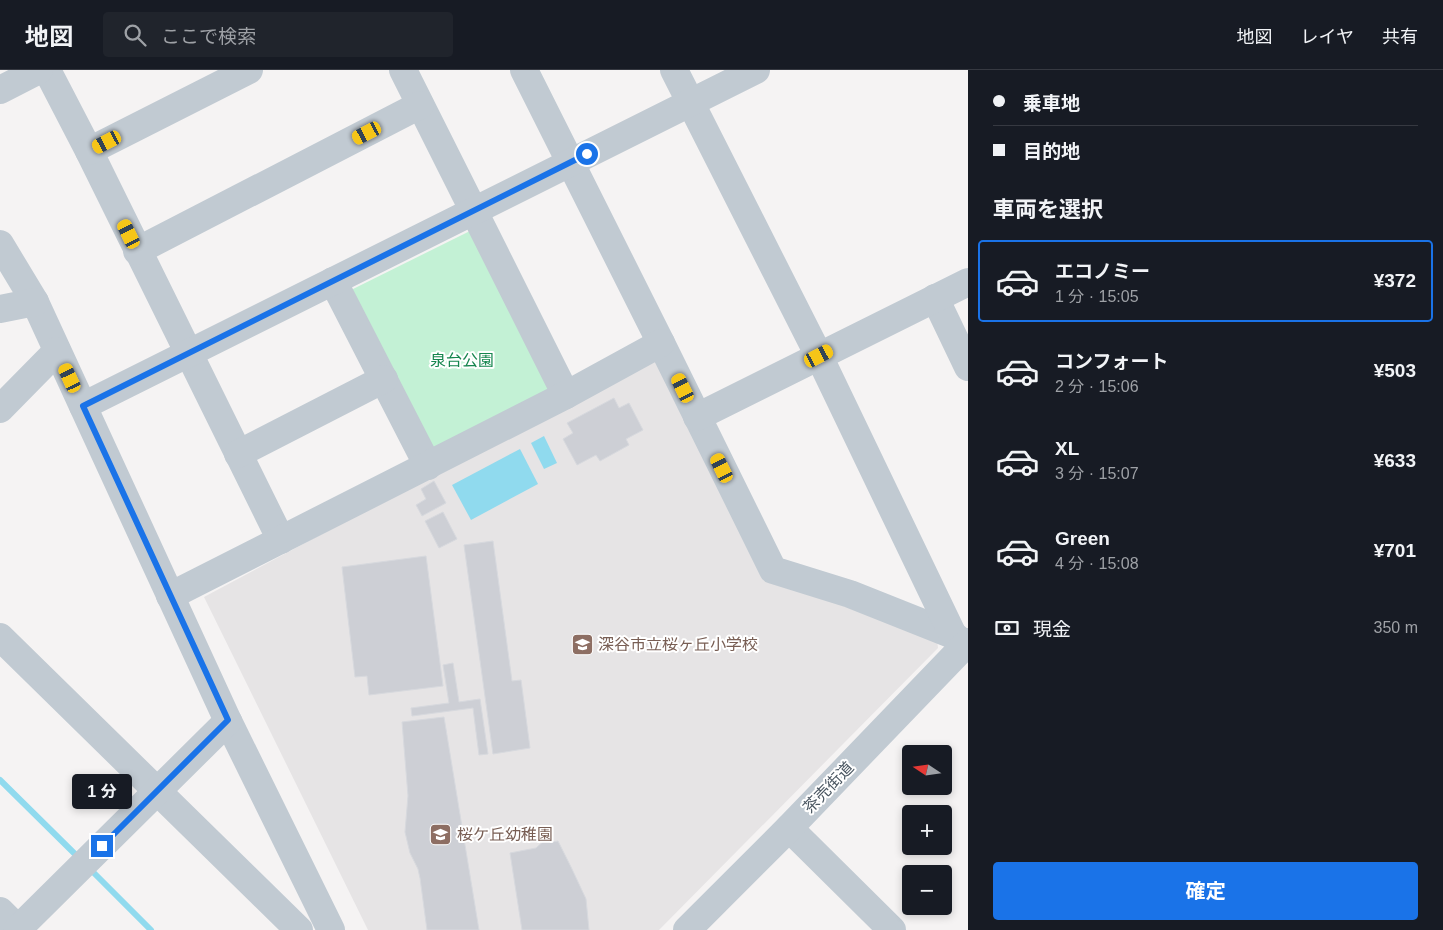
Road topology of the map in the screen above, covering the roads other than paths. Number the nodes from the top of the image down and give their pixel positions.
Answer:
1 (39, 70) edge
2 (47, 70) edge
3 (249, 70) edge
4 (402, 70) edge
5 (524, 70) edge
6 (674, 70) edge
7 (756, 70) edge
8 (0, 90) edge
9 (691, 102) junction
10 (420, 105) junction
11 (89, 151) junction
12 (570, 162) junction
13 (473, 211) junction
14 (0, 244) edge
15 (137, 251) junction
16 (333, 281) junction
17 (968, 282) edge
18 (935, 298) junction
19 (34, 302) junction
20 (0, 309) edge
21 (661, 343) junction
22 (57, 350) junction
23 (188, 354) junction
24 (819, 356) junction
25 (968, 367) edge
26 (384, 379) junction
27 (566, 395) junction
28 (83, 406) junction
29 (0, 409) edge
30 (697, 417) junction
31 (238, 454) junction
32 (428, 466) junction
33 (281, 540) junction
34 (170, 596) junction
35 (0, 637) edge
36 (964, 642) edge
37 (228, 720) junction
38 (157, 791) junction
39 (789, 828) junction
40 (12, 923) edge
41 (299, 930) edge
42 (331, 930) edge
43 (687, 930) edge
44 (892, 930) edge

1 - 8 street
2 - 11 street
3 - 11 street
4 - 10 street
5 - 12 street
6 - 9 street
7 - 9 street
9 - 12 street
9 - 24 street
10 - 13 street
10 - 15 street
11 - 15 street
12 - 13 street
12 - 21 street
13 - 16 street
13 - 27 street
14 - 19 street
15 - 23 street
16 - 23 street
16 - 26 street
17 - 18 street
18 - 24 street
18 - 25 street
19 - 20 street
19 - 22 street
21 - 27 street
21 - 30 street
22 - 28 street
22 - 29 street
23 - 28 street
23 - 31 street
24 - 30 street
24 - 36 street
26 - 31 street
26 - 32 street
27 - 32 street
28 - 34 street
30 - 36 street
31 - 33 street
32 - 33 street
33 - 34 street
34 - 37 street
35 - 38 street
36 - 39 street, 茶売街道
37 - 38 street
37 - 42 street
38 - 40 street
38 - 41 street
39 - 43 street, 茶売街道
39 - 44 street

